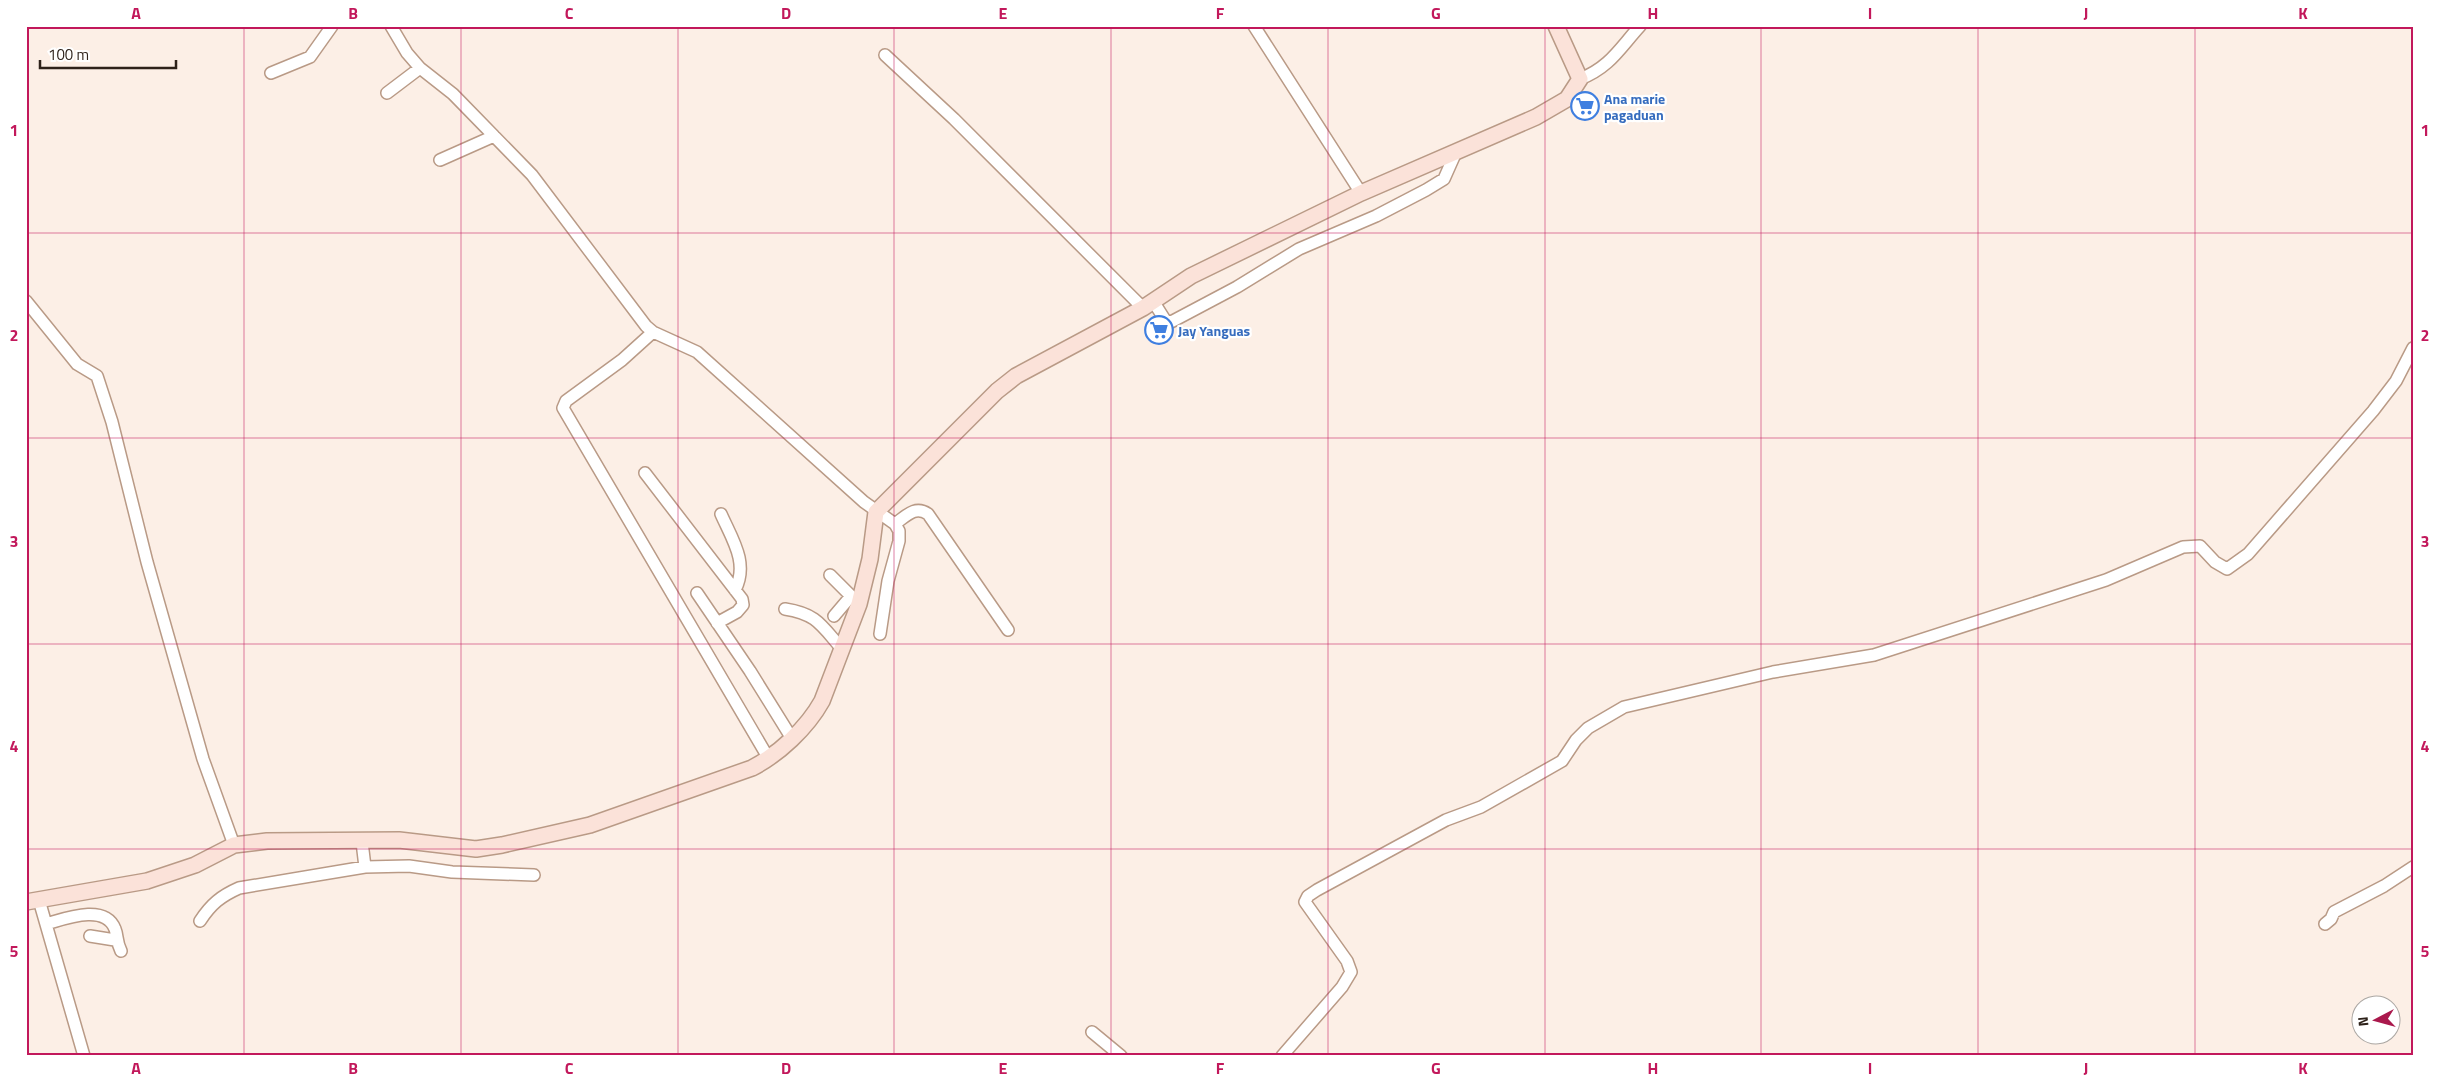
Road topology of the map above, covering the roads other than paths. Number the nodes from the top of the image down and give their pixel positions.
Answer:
1 (332, 26) edge
2 (391, 26) edge
3 (1254, 26) edge
4 (1556, 26) edge
5 (1640, 26) edge
6 (885, 55) dead end
7 (420, 68) junction
8 (272, 73) dead end
9 (1580, 79) junction
10 (387, 94) dead end
11 (494, 136) junction
12 (1456, 152) junction
13 (440, 160) dead end
14 (1361, 193) junction
15 (26, 301) edge
16 (1148, 305) junction
17 (653, 332) junction
18 (2413, 348) edge
19 (646, 473) dead end
20 (876, 512) junction
21 (720, 514) dead end
22 (894, 524) junction
23 (830, 576) dead end
24 (735, 590) junction
25 (696, 593) dead end
26 (855, 600) junction
27 (785, 609) dead end
28 (834, 616) dead end
29 (718, 623) junction
30 (1008, 630) dead end
31 (880, 634) dead end
32 (842, 649) junction
33 (791, 737) junction
34 (769, 759) junction
35 (362, 843) junction
36 (234, 845) junction
37 (365, 866) junction
38 (2413, 867) edge
39 (534, 875) dead end
40 (33, 901) edge
41 (200, 921) dead end
42 (46, 924) junction
43 (2325, 924) dead end
44 (90, 936) dead end
45 (115, 940) junction
46 (121, 951) dead end
47 (1092, 1032) dead end
48 (84, 1056) edge
49 (1121, 1056) edge
50 (1282, 1056) edge

1 - 8 street
2 - 7 street
3 - 14 street
4 - 9 street
5 - 9 street
6 - 16 street
7 - 10 street
7 - 11 street
9 - 12 street
11 - 13 street
11 - 17 street
12 - 14 street
12 - 16 street
14 - 16 street
15 - 36 street
16 - 20 street
17 - 20 street
17 - 34 street
18 - 50 street
19 - 24 street
20 - 22 street
20 - 26 street
21 - 24 street
22 - 30 street
22 - 31 street
23 - 26 street
24 - 29 street
25 - 29 street
26 - 28 street
26 - 32 street
27 - 32 street
29 - 33 street
32 - 33 street
33 - 34 street
34 - 35 street
35 - 36 street
35 - 37 street
36 - 40 street
37 - 39 street
37 - 41 street
38 - 43 street
40 - 42 street
42 - 45 street
42 - 48 street
44 - 45 street
45 - 46 street
47 - 49 street

